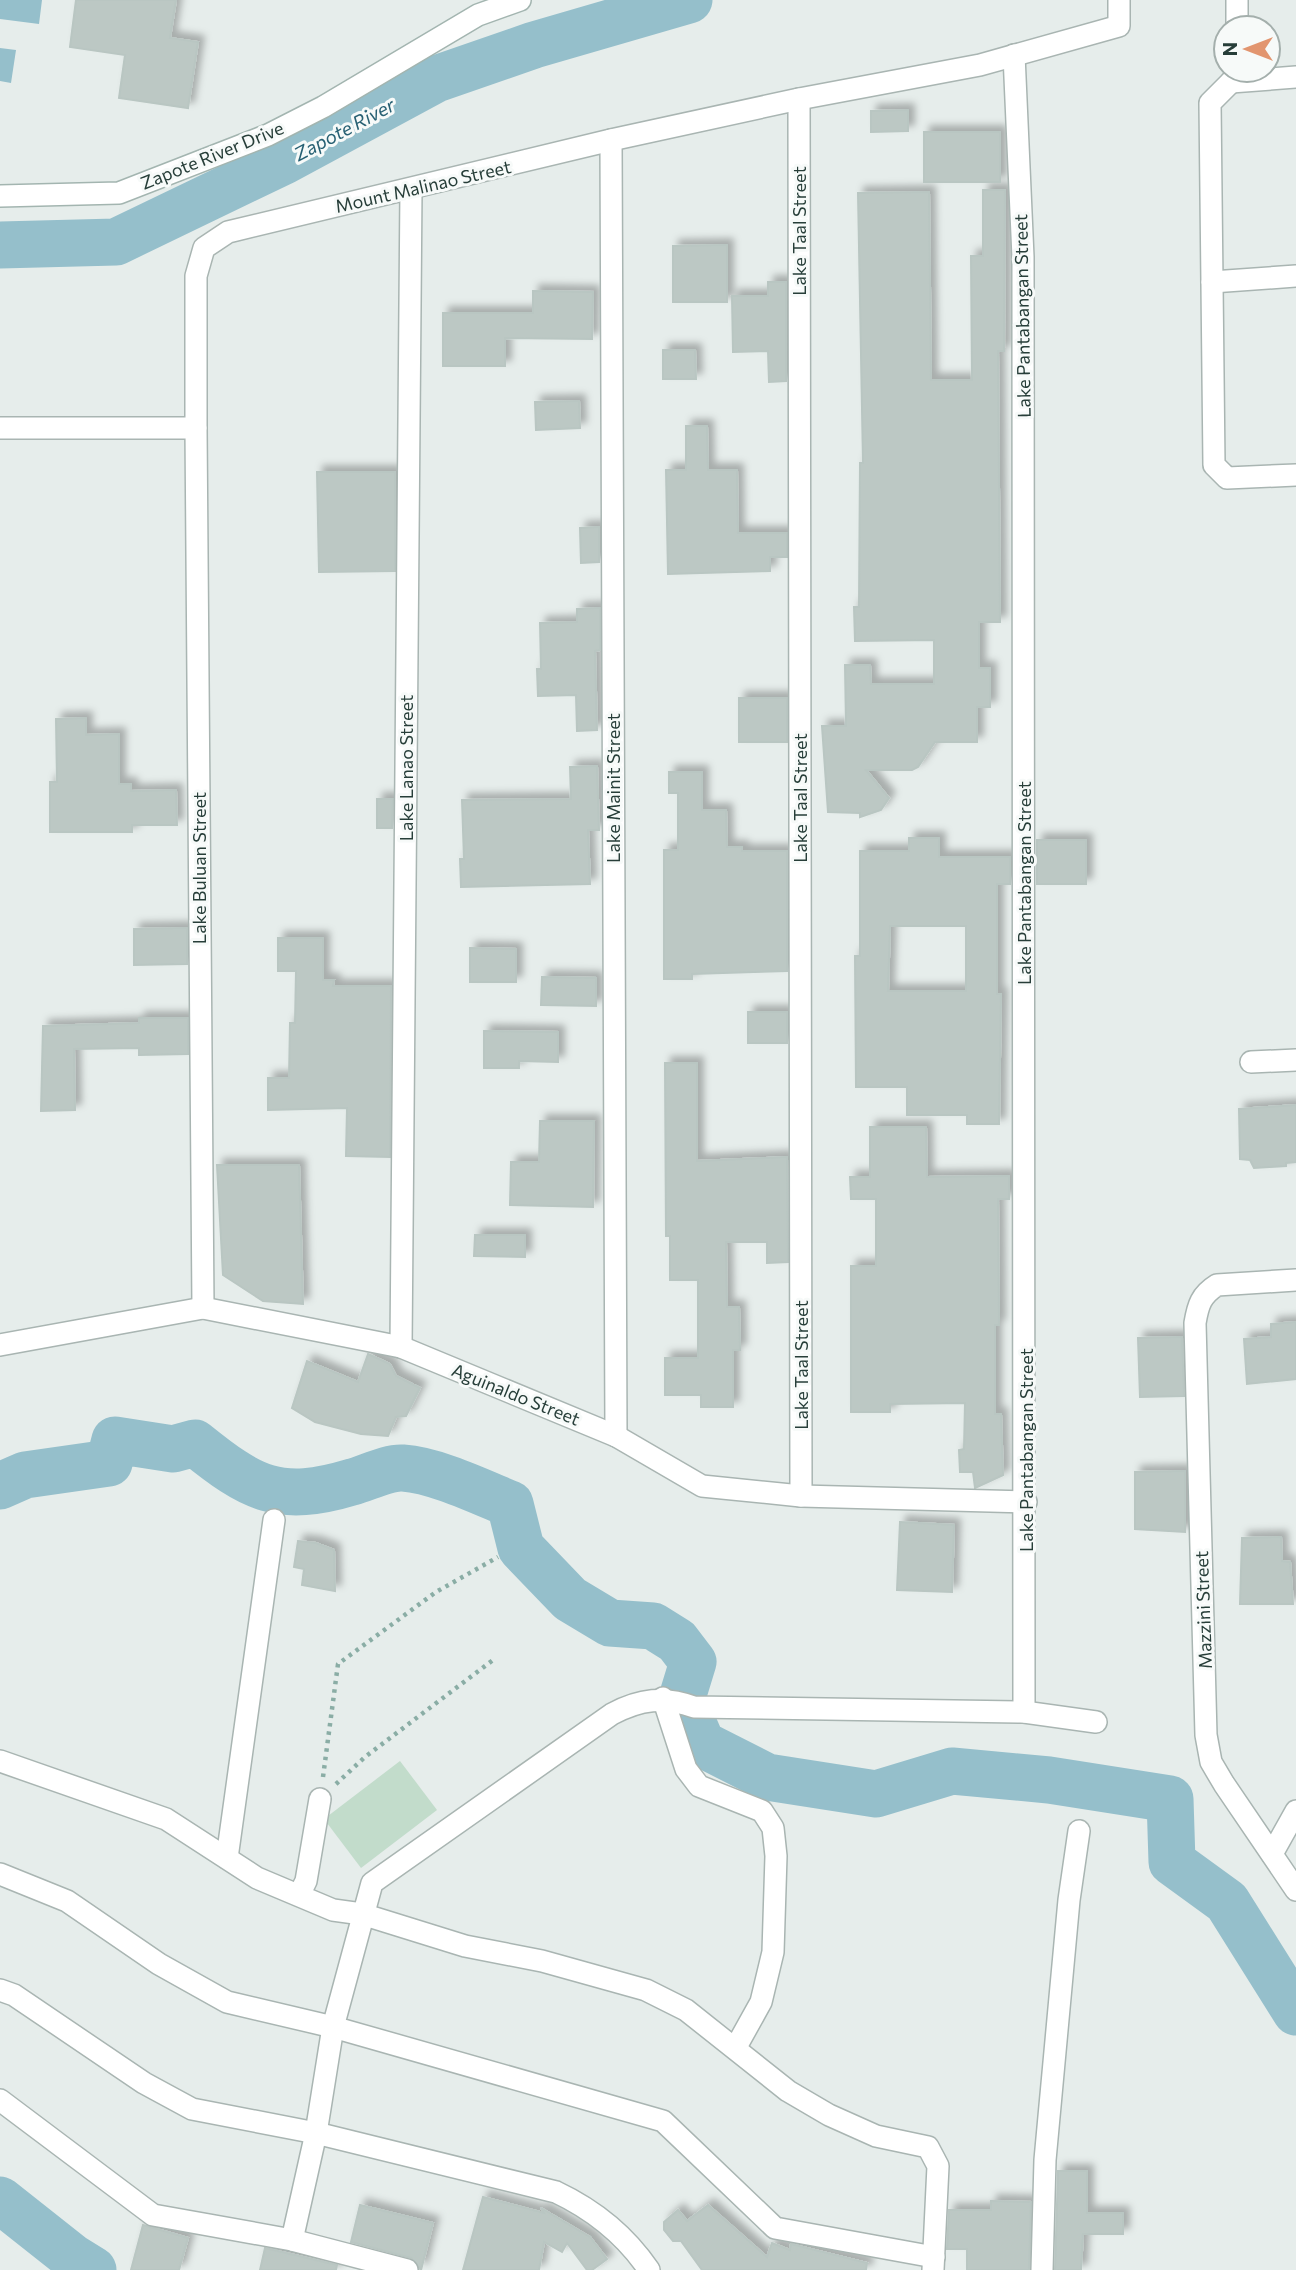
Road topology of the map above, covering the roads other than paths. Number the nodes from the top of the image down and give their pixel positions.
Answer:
1 (520, 0) edge
2 (1119, 0) edge
3 (1014, 55) junction
4 (1227, 84) edge
5 (799, 99) junction
6 (611, 140) junction
7 (411, 189) junction
8 (0, 196) edge
9 (1296, 276) edge
10 (1212, 282) junction
11 (0, 428) edge
12 (196, 428) junction
13 (1296, 475) edge
14 (1296, 1060) edge
15 (1251, 1062) dead end
16 (1296, 1280) edge
17 (203, 1308) junction
18 (0, 1345) edge
19 (401, 1347) junction
20 (616, 1436) junction
21 (801, 1496) junction
22 (1026, 1502) junction
23 (274, 1520) dead end
24 (677, 1702) junction
25 (1024, 1712) junction
26 (1096, 1722) dead end
27 (0, 1761) edge
28 (320, 1799) road end
29 (1296, 1811) edge
30 (1079, 1831) dead end
31 (1272, 1854) junction
32 (228, 1858) junction
33 (0, 1874) edge
34 (1296, 1890) edge
35 (299, 1895) junction
36 (362, 1914) junction
37 (0, 1990) edge
38 (333, 2026) junction
39 (736, 2047) junction
40 (0, 2100) edge
41 (316, 2133) junction
42 (292, 2240) junction
43 (934, 2263) edge
44 (407, 2270) edge
45 (649, 2270) edge
46 (1042, 2270) edge

1 - 8 street, Zapote River Drive
2 - 3 street, Mount Malinao Street
3 - 5 street, Mount Malinao Street
3 - 22 street, Lake Pantabangan Street
4 - 10 street
5 - 6 street, Mount Malinao Street
5 - 21 street, Lake Taal Street
6 - 7 street, Mount Malinao Street
6 - 20 street, Lake Mainit Street
7 - 12 street, Mount Malinao Street
7 - 19 street, Lake Lanao Street
9 - 10 street
10 - 13 street
11 - 12 street
12 - 17 street, Lake Buluan Street
14 - 15 street
16 - 31 street, Mazzini Street
17 - 18 street, Aguinaldo Street
17 - 19 street, Aguinaldo Street
19 - 20 street, Aguinaldo Street
20 - 21 street, Aguinaldo Street
21 - 22 street, Aguinaldo Street
22 - 25 street, Lake Pantabangan Street
23 - 32 street
24 - 25 street
24 - 36 street
24 - 39 street
25 - 26 street
27 - 32 street
28 - 35 street
29 - 31 street
30 - 46 street
31 - 34 street, Mazzini Street
32 - 35 street
33 - 38 street
35 - 36 street
36 - 38 street
36 - 39 street
37 - 41 street
38 - 41 street
38 - 43 street
39 - 43 street
40 - 42 street
41 - 42 street
41 - 45 street
42 - 44 street

